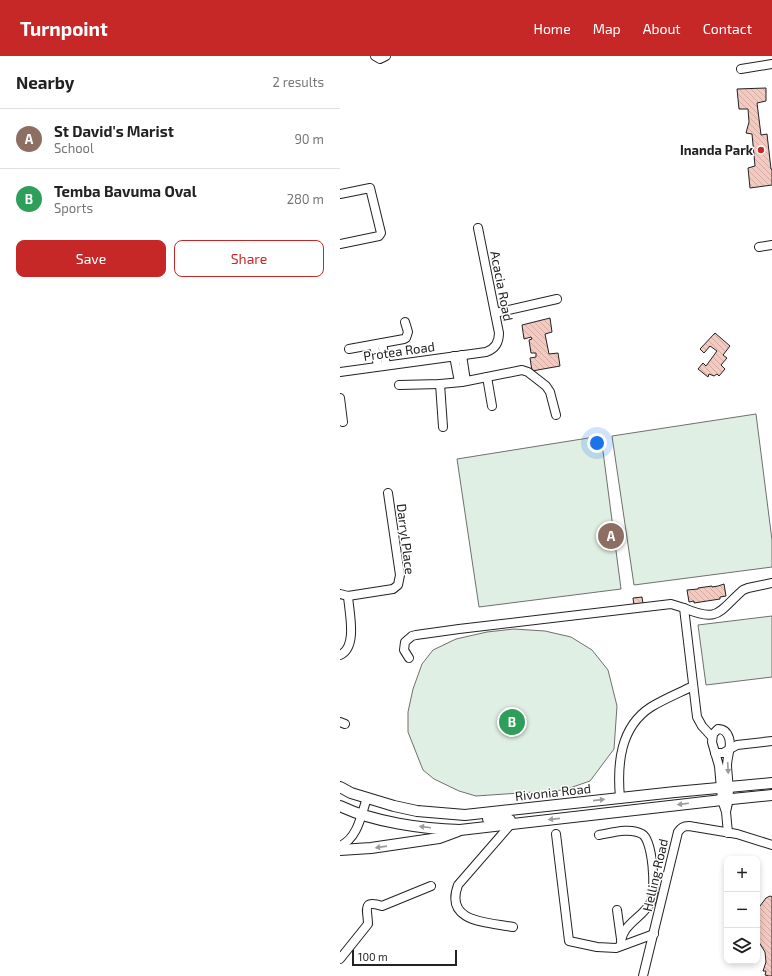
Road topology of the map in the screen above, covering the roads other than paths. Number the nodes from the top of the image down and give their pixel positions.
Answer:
1 (376, 56) edge
2 (386, 56) edge
3 (772, 64) edge
4 (741, 69) dead end
5 (340, 194) edge
6 (478, 228) dead end
7 (340, 244) edge
8 (772, 245) edge
9 (759, 247) dead end
10 (557, 299) dead end
11 (495, 313) junction
12 (405, 322) dead end
13 (378, 344) junction
14 (494, 348) joint
15 (349, 349) dead end
16 (458, 355) junction
17 (382, 365) junction
18 (340, 372) edge
19 (487, 377) junction
20 (463, 379) junction
21 (440, 384) junction
22 (399, 385) dead end
23 (340, 398) edge
24 (492, 406) dead end
25 (556, 415) dead end
26 (343, 422) dead end
27 (443, 427) dead end
28 (388, 493) dead end
29 (772, 583) edge
30 (344, 595) edge
31 (684, 608) junction
32 (340, 655) edge
33 (409, 658) dead end
34 (693, 686) junction
35 (712, 737) junction
36 (772, 741) edge
37 (729, 751) junction
38 (715, 753) junction
39 (772, 783) edge
40 (340, 787) edge
41 (725, 787) junction
42 (772, 795) edge
43 (367, 798) junction
44 (620, 798) junction
45 (726, 799) junction
46 (340, 806) edge
47 (417, 811) junction
48 (361, 814) junction
49 (511, 824) junction
50 (460, 830) junction
51 (728, 833) junction
52 (556, 834) dead end
53 (599, 835) dead end
54 (772, 845) edge
55 (340, 846) edge
56 (340, 850) edge
57 (431, 886) dead end
58 (617, 910) dead end
59 (513, 927) dead end
60 (654, 934) junction
61 (621, 942) junction
62 (340, 959) edge
63 (643, 976) edge

1 - 2 street
3 - 4 street
5 - 7 street
6 - 11 street, Acacia Road
8 - 9 street
10 - 11 street
11 - 14 street, Acacia Road
12 - 13 street
13 - 15 street
13 - 17 street
14 - 16 street, Protea Road
16 - 17 street, Protea Road
16 - 20 street
17 - 18 street, Protea Road
19 - 20 street
19 - 24 street
19 - 25 street
20 - 21 street
21 - 22 street
21 - 27 street
23 - 26 street
28 - 30 street, Darryl Place
29 - 31 street
30 - 32 street
31 - 33 street
31 - 34 street
34 - 35 street
34 - 44 street
35 - 37 street
35 - 38 street
36 - 37 street
37 - 38 street
37 -> 41 street
38 - 41 street
39 - 41 main road, Rivonia Road
40 - 43 main road, Rivonia Road
41 - 44 main road, Rivonia Road
41 - 45 street
42 - 45 main road, Rivonia Road
43 - 47 main road, Rivonia Road
43 - 48 street
47 -> 44 main road, Rivonia Road
45 -> 49 main road, Rivonia Road
45 - 51 street
46 - 48 main road, Rivonia Road
47 - 49 main road
50 -> 48 main road, Rivonia Road
48 - 55 street
49 - 50 main road, Rivonia Road
49 - 59 street
50 -> 56 main road
51 - 54 street
51 - 60 street, Helling Road
52 - 61 street
53 - 61 street
57 - 62 street
58 - 61 street
60 - 61 street
60 - 63 street, Helling Road

